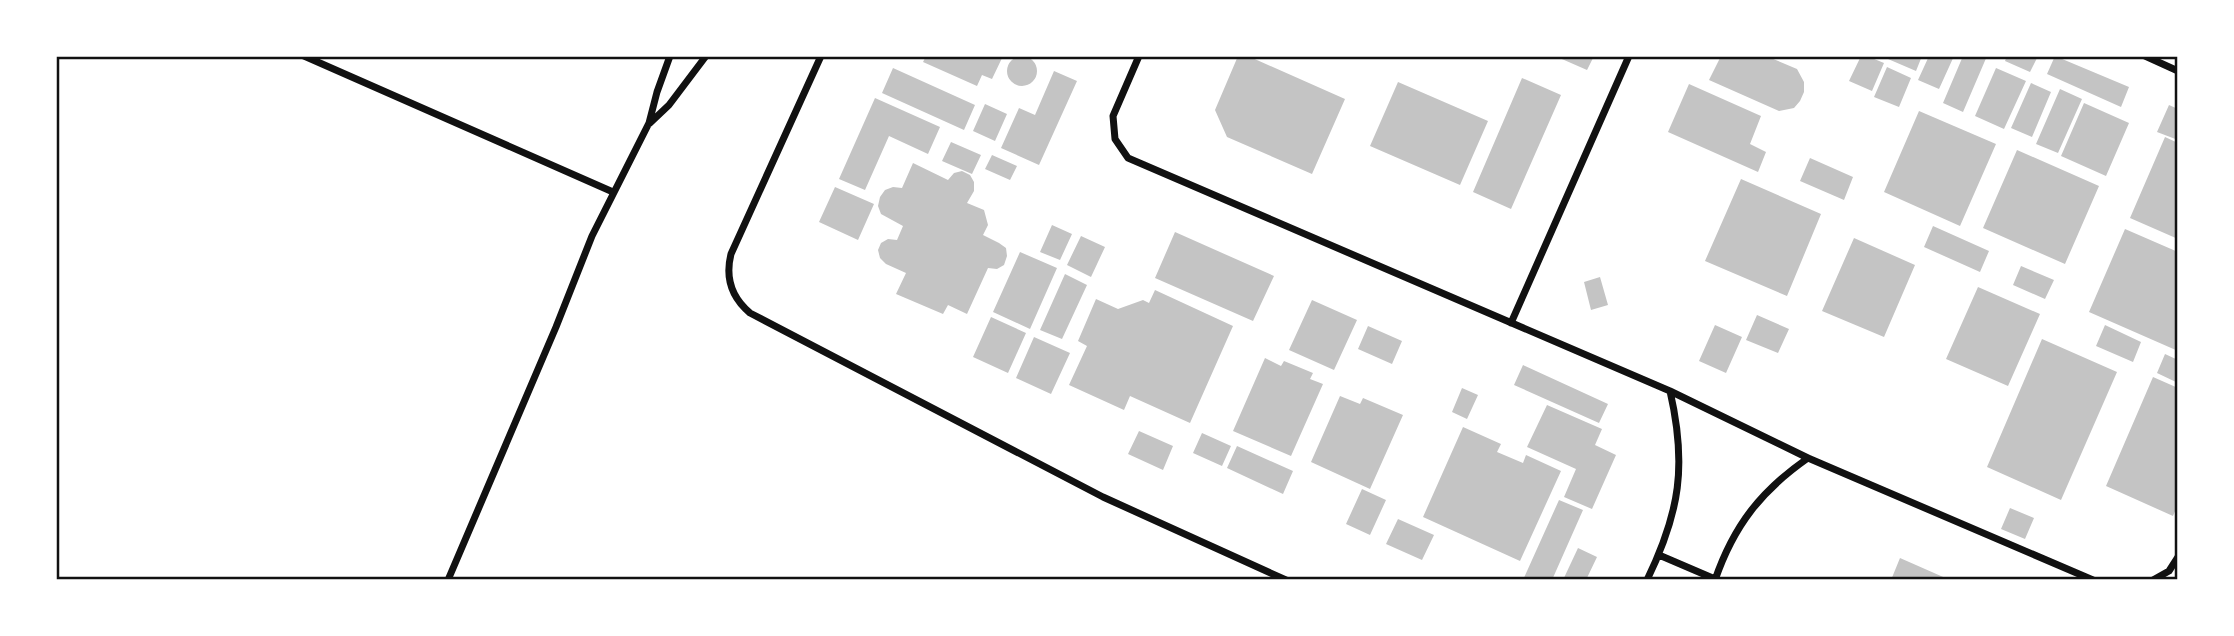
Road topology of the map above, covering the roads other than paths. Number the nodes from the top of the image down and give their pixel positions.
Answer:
1 (304, 56) edge
2 (670, 56) edge
3 (706, 56) edge
4 (821, 56) edge
5 (1139, 56) edge
6 (1629, 56) edge
7 (2145, 56) edge
8 (2178, 71) edge
9 (649, 123) junction
10 (613, 192) junction
11 (1511, 323) junction
12 (1670, 391) junction
13 (1808, 458) junction
14 (1659, 555) junction
15 (2178, 557) edge
16 (448, 580) edge
17 (1286, 580) edge
18 (1647, 580) edge
19 (1715, 580) edge
20 (2093, 580) edge
21 (2153, 580) edge

1 - 10 street
2 - 9 street
3 - 9 street
4 - 17 street
5 - 11 street
6 - 11 street
7 - 8 street
9 - 10 street
10 - 16 street
11 - 12 street
12 - 13 street
12 - 14 street
13 - 19 street
13 - 20 street
14 - 18 street
14 - 19 street
15 - 21 street

